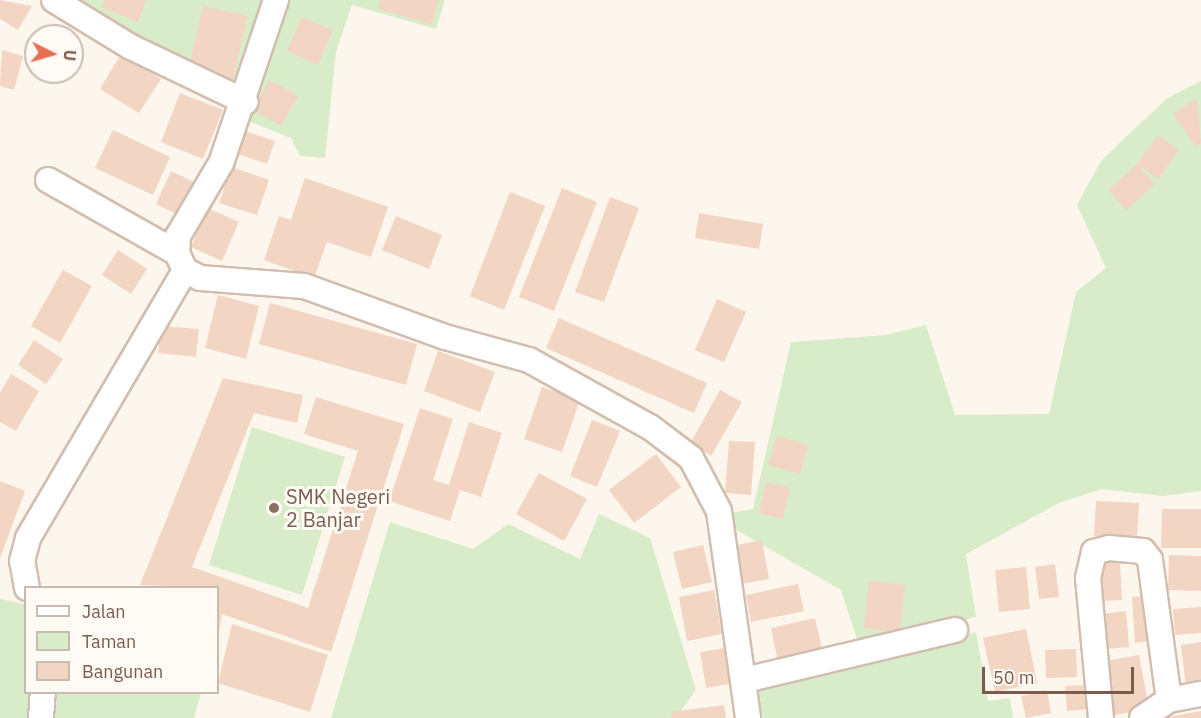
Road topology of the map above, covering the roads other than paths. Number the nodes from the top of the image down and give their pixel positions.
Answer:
1 (54, 0) edge
2 (276, 0) edge
3 (246, 102) junction
4 (48, 180) dead end
5 (181, 262) junction
6 (27, 586) edge
7 (955, 630) dead end
8 (745, 680) junction
9 (43, 694) edge
10 (1201, 694) edge
11 (1169, 700) junction
12 (42, 718) edge
13 (748, 718) edge
14 (1101, 718) edge
15 (1142, 718) edge

1 - 3 street
2 - 3 street
3 - 5 street
4 - 5 street
5 - 6 street
5 - 8 street
7 - 8 street
8 - 13 street
9 - 12 street
10 - 11 street
11 - 14 street
11 - 15 street

